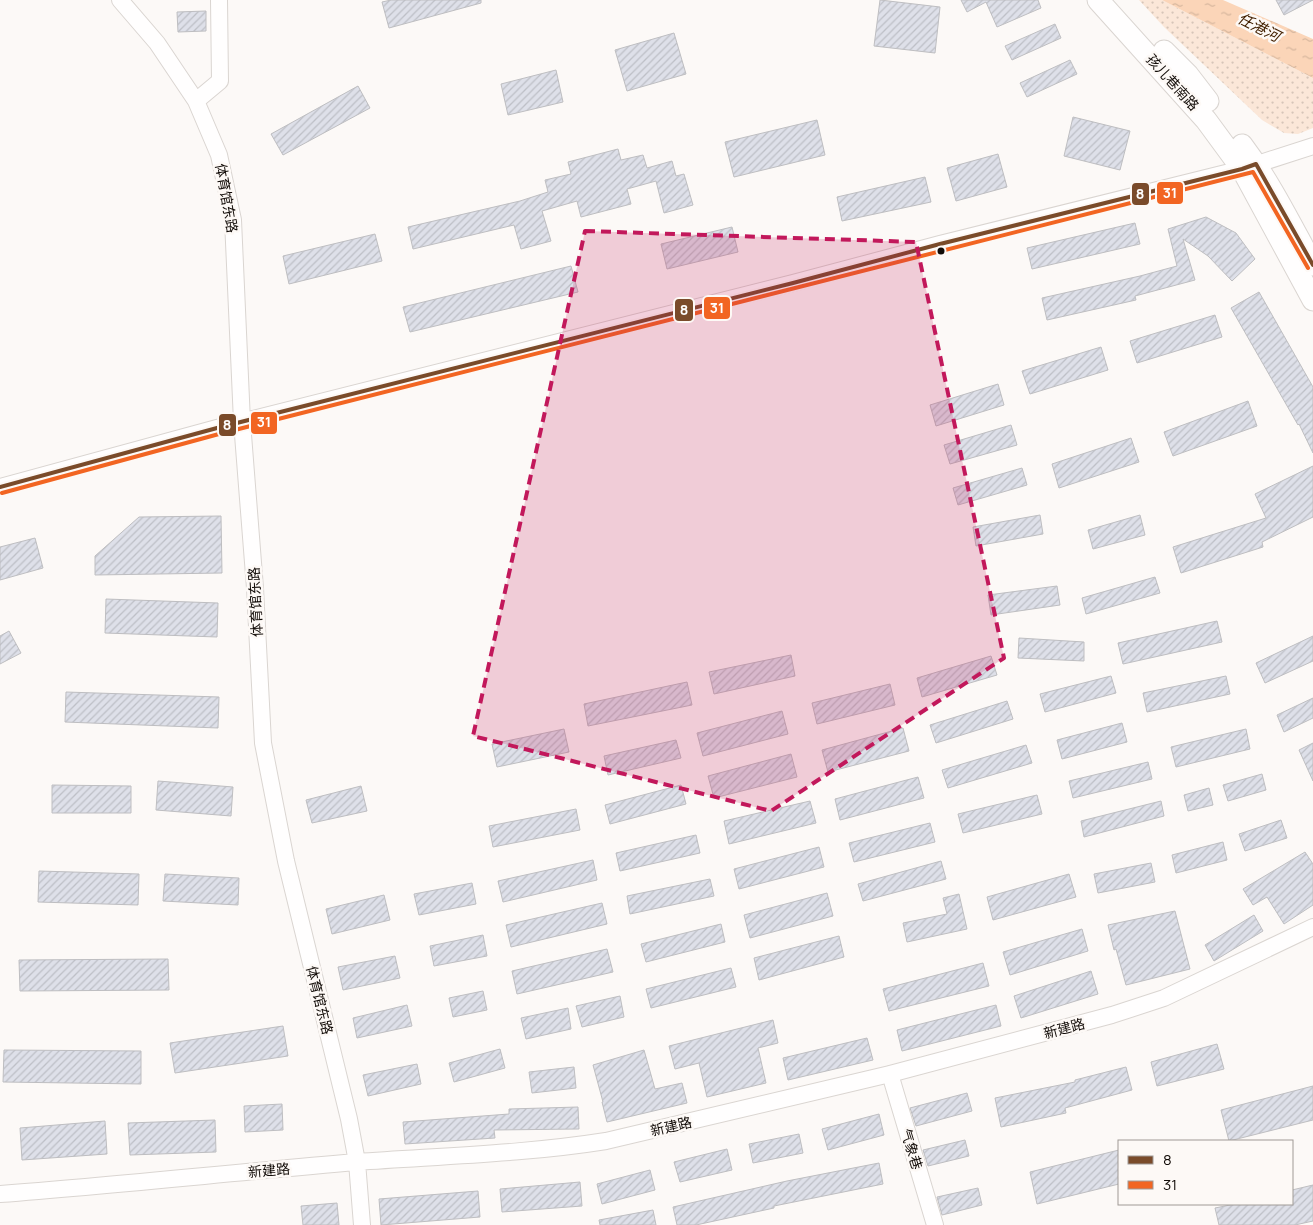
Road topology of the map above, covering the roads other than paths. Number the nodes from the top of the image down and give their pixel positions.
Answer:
1 (120, 0) edge
2 (218, 0) edge
3 (1098, 0) edge
4 (1113, 0) edge
5 (196, 101) junction
6 (1313, 146) edge
7 (1249, 166) junction
8 (1313, 266) edge
9 (1313, 300) edge
10 (242, 422) junction
11 (0, 487) edge
12 (1313, 927) edge
13 (890, 1074) junction
14 (357, 1162) junction
15 (0, 1194) edge
16 (934, 1222) edge
17 (362, 1225) edge

1 - 5 street, 体育馆东路
2 - 5 street
3 - 7 main road, 孩儿巷南路
4 - 7 main road, 孩儿巷南路
5 - 10 street, 体育馆东路
6 - 7 street
7 - 8 main road
7 - 9 main road
7 - 10 street
10 - 11 street
10 - 14 street, 体育馆东路
12 - 13 street, 新建路
13 - 14 street, 新建路
13 - 16 street, 气象巷
14 - 15 street, 新建路
14 - 17 street, 体育馆东路

